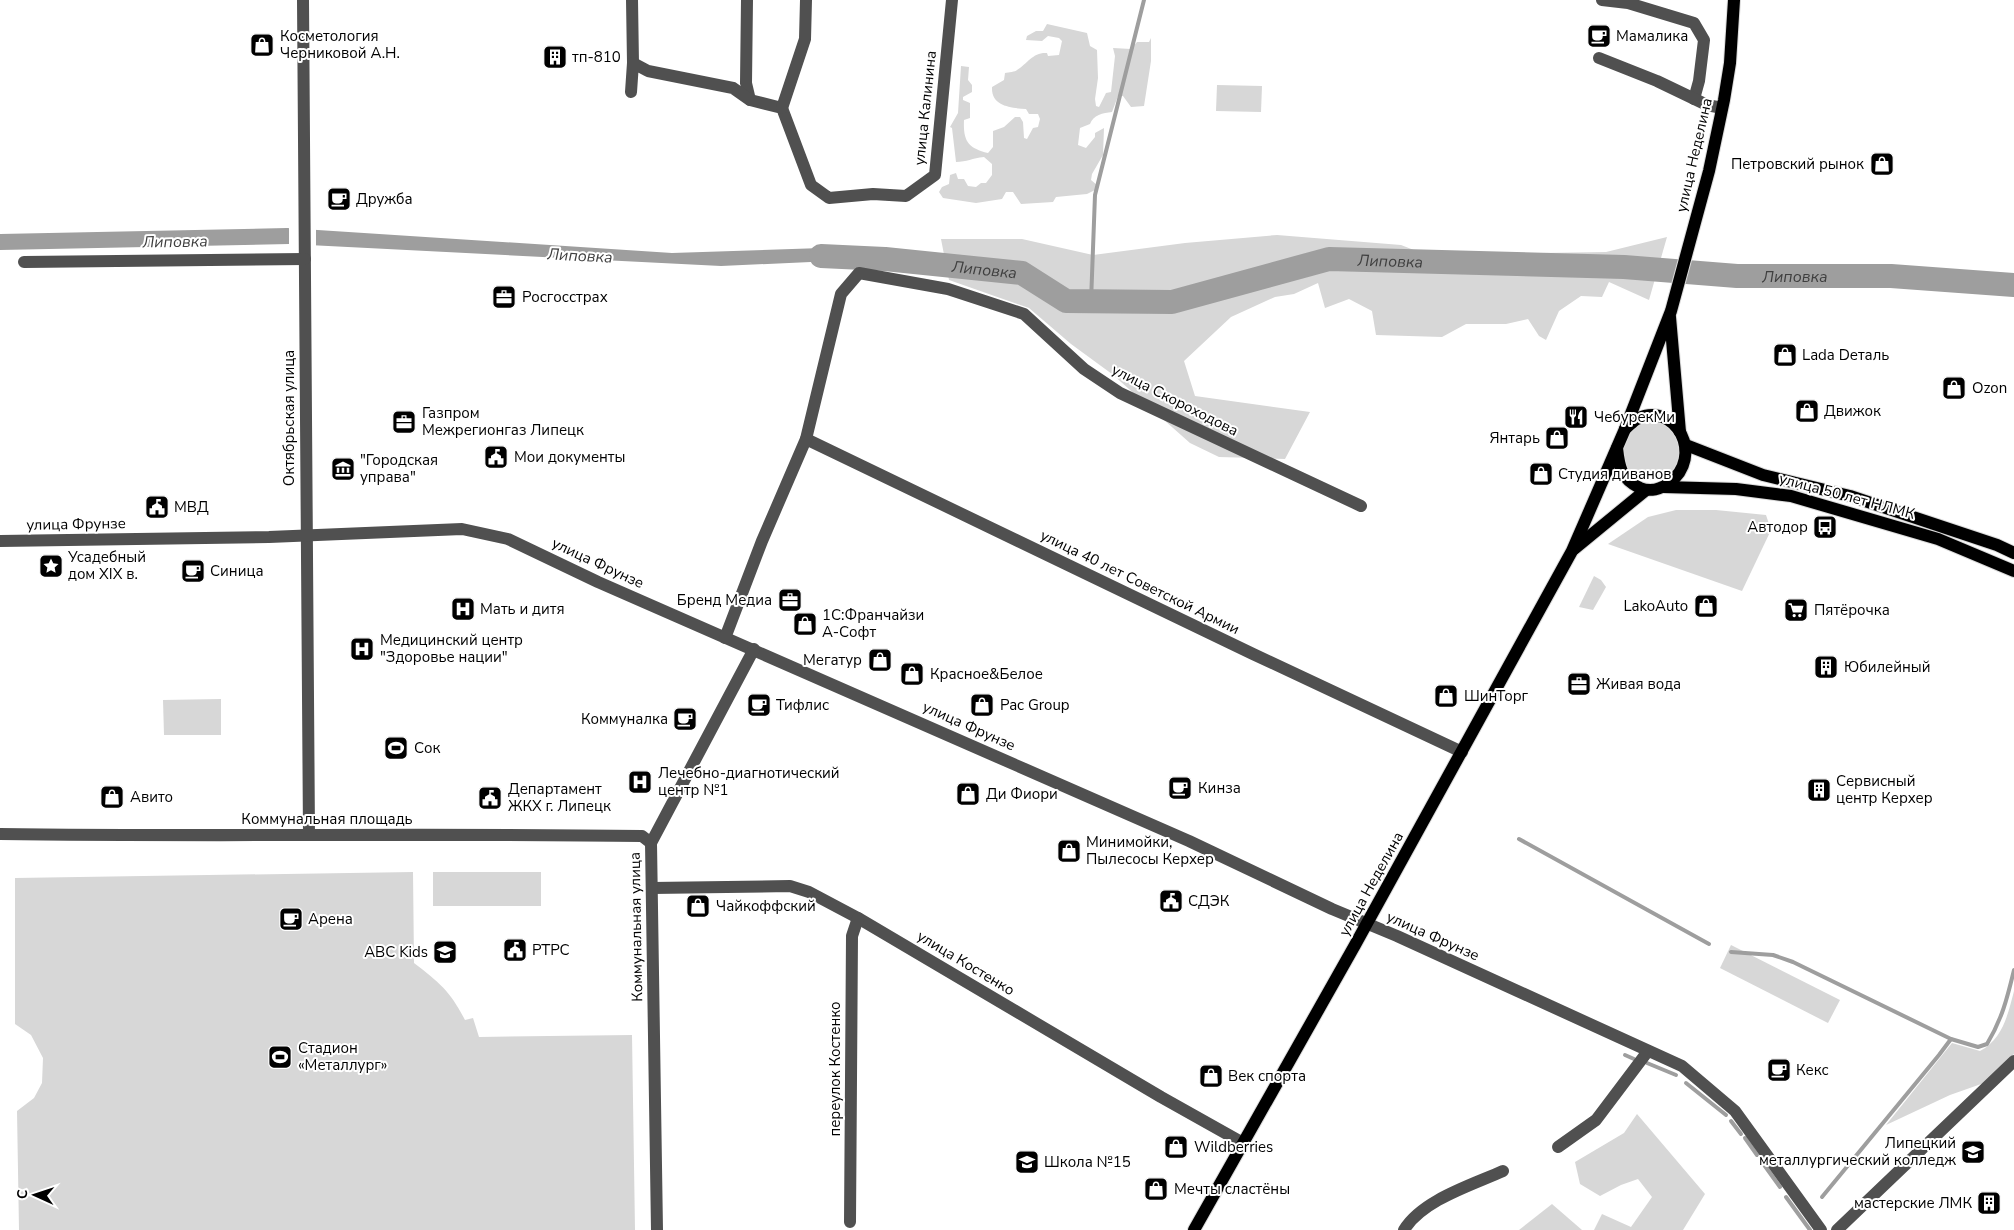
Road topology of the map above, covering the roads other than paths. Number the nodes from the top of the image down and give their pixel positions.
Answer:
1 (303, 0) edge
2 (632, 0) edge
3 (747, 0) edge
4 (806, 0) edge
5 (952, 0) edge
6 (1602, 0) edge
7 (1734, 0) edge
8 (1599, 58) dead end
9 (633, 63) junction
10 (631, 92) dead end
11 (1694, 99) junction
12 (750, 100) junction
13 (782, 108) junction
14 (1722, 108) junction
15 (305, 256) junction
16 (24, 262) dead end
17 (1670, 313) junction
18 (1625, 429) junction
19 (1680, 432) junction
20 (806, 439) junction
21 (1686, 445) junction
22 (1617, 447) junction
23 (1664, 487) junction
24 (1646, 490) junction
25 (1361, 506) dead end
26 (307, 536) junction
27 (0, 541) edge
28 (1572, 551) junction
29 (2014, 552) edge
30 (2014, 571) edge
31 (725, 638) junction
32 (754, 649) junction
33 (1462, 752) junction
34 (0, 834) edge
35 (309, 835) junction
36 (651, 842) junction
37 (652, 888) junction
38 (858, 918) junction
39 (1367, 925) junction
40 (1648, 1052) junction
41 (2014, 1061) edge
42 (1243, 1143) junction
43 (1558, 1147) dead end
44 (1503, 1172) dead end
45 (850, 1222) dead end
46 (656, 1230) edge
47 (1194, 1230) edge
48 (1404, 1230) edge
49 (1821, 1230) edge
50 (1836, 1230) edge

1 - 15 street, Октябрьская улица
2 - 9 street
3 - 12 street
4 - 13 street
5 - 13 street, улица Калинина
6 - 11 street
7 - 14 main road, улица Неделина
8 - 11 street
9 - 10 street
9 - 12 street
11 - 14 street
12 - 13 street
14 - 17 main road, улица Неделина
15 - 16 street
15 - 26 street, Октябрьская улица
17 - 18 main road
17 - 19 main road
18 - 19 main road
18 - 22 main road
19 - 21 main road
20 - 25 street, улица Скороходова
20 - 31 street
20 - 33 street, улица 40 лет Советской Армии
21 - 23 main road
21 - 29 main road, улица 50 лет НЛМК
22 - 24 main road
22 - 28 main road, улица Неделина
23 - 24 main road
23 - 30 main road, улица 50 лет НЛМК
24 - 28 main road
26 - 27 street, улица Фрунзе
26 - 31 street, улица Фрунзе
26 - 35 street, Октябрьская улица
28 - 33 main road, улица Неделина
31 - 32 street, улица Фрунзе
32 - 36 street, Коммунальная улица
32 - 39 street, улица Фрунзе
33 - 39 main road, улица Неделина
34 - 35 street, Коммунальная площадь
35 - 36 street, Коммунальная площадь
36 - 37 street, Коммунальная улица
37 - 38 street, улица Костенко
37 - 46 street, Коммунальная улица
38 - 42 street, улица Костенко
38 - 45 street, переулок Костенко
39 - 40 street, улица Фрунзе
39 - 42 main road, улица Неделина
40 - 43 street
40 - 49 street, улица Фрунзе
41 - 50 street
42 - 47 main road, улица Неделина
44 - 48 street

